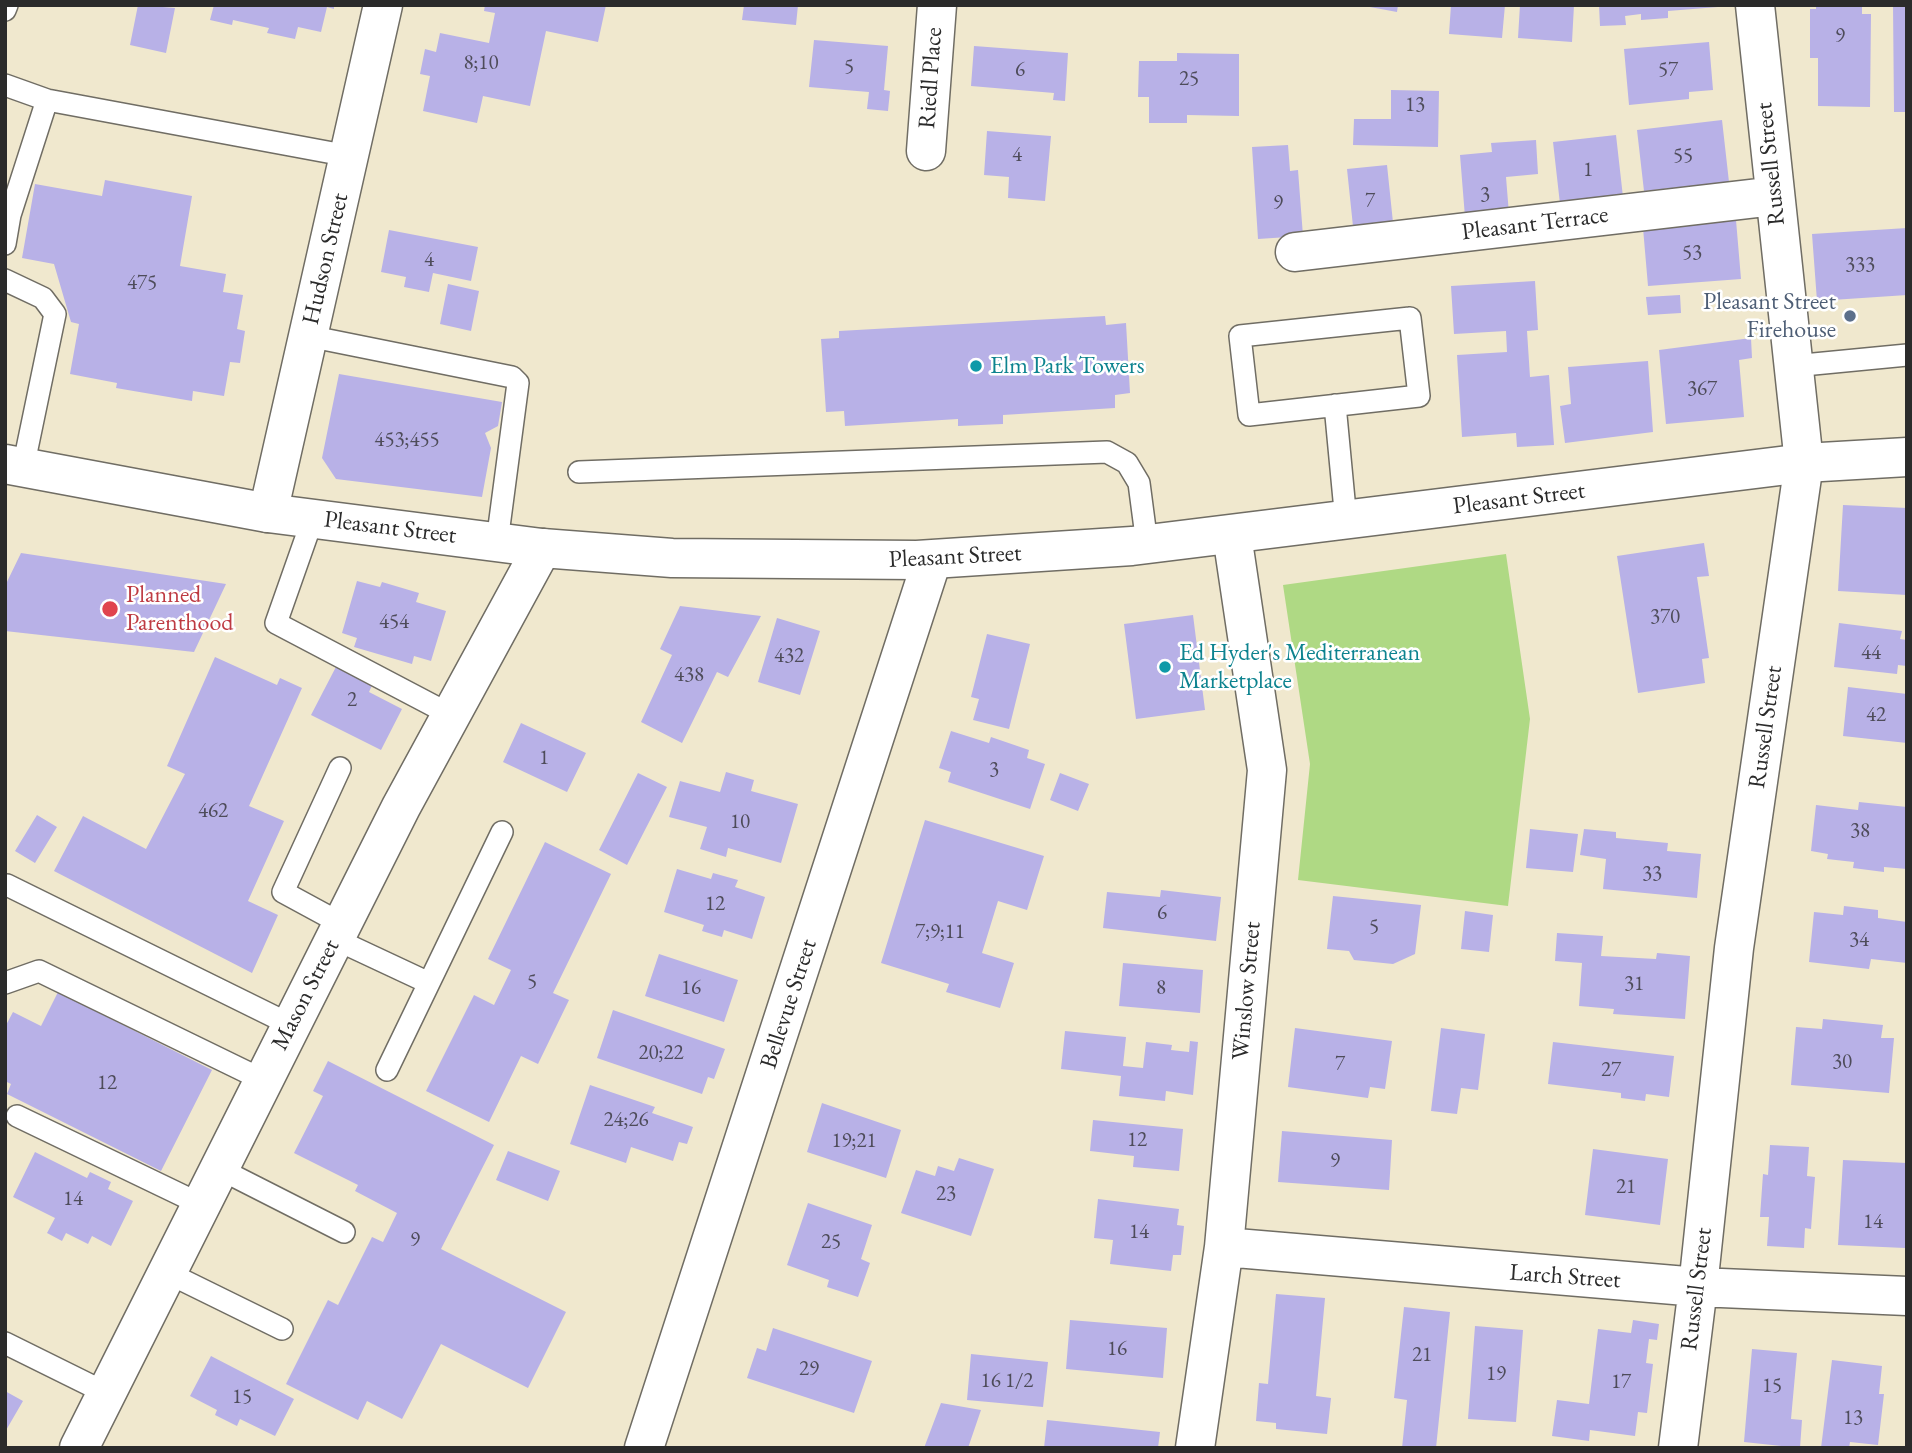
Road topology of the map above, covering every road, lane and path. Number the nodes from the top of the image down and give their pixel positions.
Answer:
1 (383, 5) edge
2 (937, 5) edge
3 (1755, 5) edge
4 (5, 85) edge
5 (47, 100) junction
6 (926, 152) dead end
7 (349, 156) junction
8 (1775, 196) junction
9 (5, 244) edge
10 (1295, 253) dead end
11 (5, 280) edge
12 (308, 336) junction
13 (1907, 355) edge
14 (1793, 366) junction
15 (1335, 405) junction
16 (1907, 457) edge
17 (1804, 463) junction
18 (14, 466) edge
19 (579, 472) dead end
20 (268, 513) junction
21 (313, 518) junction
22 (1346, 521) junction
23 (1233, 535) junction
24 (497, 542) junction
25 (1147, 544) junction
26 (542, 548) junction
27 (932, 560) junction
28 (451, 715) junction
29 (340, 768) dead end
30 (502, 832) dead end
31 (7, 885) dead end
32 (338, 931) junction
33 (5, 983) edge
34 (429, 983) junction
35 (291, 1025) junction
36 (387, 1070) dead end
37 (263, 1080) junction
38 (17, 1116) dead end
39 (218, 1168) junction
40 (200, 1205) junction
41 (344, 1232) dead end
42 (1224, 1247) junction
43 (166, 1272) junction
44 (1698, 1287) junction
45 (1907, 1296) edge
46 (282, 1329) dead end
47 (5, 1343) edge
48 (106, 1393) junction
49 (79, 1448) edge
50 (644, 1448) edge
51 (1195, 1448) edge
52 (1678, 1448) edge

1 - 7 street, Hudson Street
2 - 6 street, Riedl Place
3 - 8 street, Russell Street
4 - 5 lane
5 - 7 lane
5 - 9 lane
7 - 12 street, Hudson Street
8 - 10 street, Pleasant Terrace
8 - 14 street, Russell Street
11 - 18 lane
12 - 20 street, Hudson Street
12 - 24 lane
13 - 14 lane
14 - 17 street, Russell Street
15 - 15 lane
15 - 22 lane
16 - 17 street, Pleasant Street
17 - 22 street, Pleasant Street
17 - 44 street, Russell Street
18 - 20 street, Pleasant Street
19 - 25 lane
20 - 21 street, Pleasant Street
21 - 24 street, Pleasant Street
21 - 28 lane
22 - 23 street, Pleasant Street
23 - 25 street, Pleasant Street
23 - 42 street, Winslow Street
24 - 26 street, Pleasant Street
25 - 27 street, Pleasant Street
26 - 27 street, Pleasant Street
26 - 28 street, Mason Street
27 - 50 street, Bellevue Street
28 - 32 street, Mason Street
29 - 32 lane
30 - 34 lane
31 - 35 lane
32 - 34 lane
32 - 35 street, Mason Street
33 - 37 lane
34 - 36 lane
35 - 37 street, Mason Street
37 - 39 street, Mason Street
38 - 40 lane
39 - 40 street, Mason Street
39 - 41 lane
40 - 43 street, Mason Street
42 - 44 street, Larch Street
42 - 51 street, Winslow Street
43 - 46 lane
43 - 48 street, Mason Street
44 - 45 street, Larch Street
44 - 52 street, Russell Street
47 - 48 lane
48 - 49 street, Mason Street

